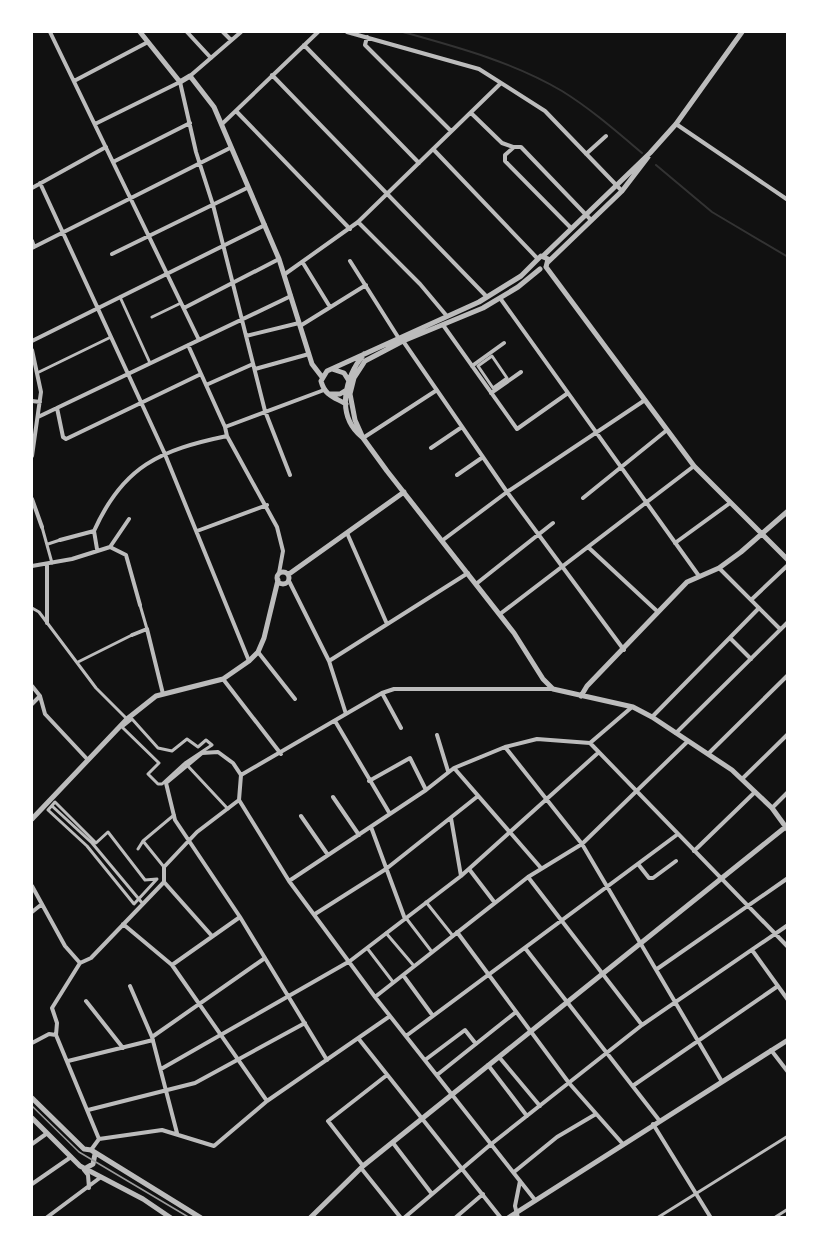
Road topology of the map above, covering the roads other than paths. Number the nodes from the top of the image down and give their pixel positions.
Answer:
1 (50, 32) edge
2 (140, 32) edge
3 (188, 32) edge
4 (223, 32) edge
5 (241, 32) edge
6 (318, 32) edge
7 (347, 32) edge
8 (742, 32) edge
9 (367, 37) junction
10 (231, 40) junction
11 (148, 42) junction
12 (304, 45) junction
13 (211, 58) junction
14 (272, 75) junction
15 (190, 76) junction
16 (74, 81) junction
17 (180, 82) junction
18 (500, 84) junction
19 (236, 111) junction
20 (471, 113) junction
21 (190, 123) junction
22 (95, 124) junction
23 (676, 124) junction
24 (221, 125) junction
25 (451, 131) junction
26 (606, 136) dead end
27 (502, 143) junction
28 (106, 147) junction
29 (514, 147) junction
30 (230, 148) junction
31 (433, 149) junction
32 (650, 153) junction
33 (586, 154) junction
34 (505, 155) junction
35 (113, 162) junction
36 (419, 163) junction
37 (199, 164) junction
38 (40, 183) junction
39 (616, 185) junction
40 (32, 188) edge
41 (247, 188) junction
42 (622, 191) junction
43 (386, 195) junction
44 (131, 199) junction
45 (788, 200) edge
46 (213, 205) junction
47 (586, 214) junction
48 (591, 220) junction
49 (358, 222) junction
50 (265, 225) junction
51 (571, 228) junction
52 (350, 229) junction
53 (63, 232) junction
54 (149, 236) junction
55 (32, 241) edge
56 (223, 246) junction
57 (33, 248) edge
58 (112, 254) dead end
59 (279, 259) junction
60 (350, 261) dead end
61 (303, 263) junction
62 (542, 263) junction
63 (167, 274) junction
64 (285, 274) junction
65 (232, 283) junction
66 (366, 285) junction
67 (291, 295) junction
68 (120, 297) junction
69 (488, 297) junction
70 (500, 298) junction
71 (182, 303) junction
72 (330, 307) junction
73 (98, 308) junction
74 (184, 308) junction
75 (446, 315) junction
76 (152, 317) dead end
77 (242, 319) junction
78 (299, 324) junction
79 (442, 324) junction
80 (246, 336) junction
81 (111, 337) junction
82 (401, 339) junction
83 (199, 340) junction
84 (32, 341) edge
85 (504, 344) dead end
86 (188, 345) junction
87 (32, 350) edge
88 (365, 352) junction
89 (309, 354) junction
90 (150, 363) junction
91 (472, 366) junction
92 (254, 367) junction
93 (332, 369) junction
94 (521, 372) dead end
95 (37, 374) junction
96 (128, 374) junction
97 (201, 374) junction
98 (322, 377) junction
99 (507, 378) joint
100 (206, 385) junction
101 (349, 385) junction
102 (437, 390) junction
103 (326, 392) junction
104 (491, 393) junction
105 (568, 393) junction
106 (645, 400) junction
107 (32, 401) edge
108 (40, 402) junction
109 (142, 403) junction
110 (346, 404) junction
111 (57, 408) junction
112 (265, 411) junction
113 (38, 417) junction
114 (225, 427) junction
115 (462, 427) junction
116 (667, 430) junction
117 (596, 432) junction
118 (227, 436) junction
119 (363, 438) junction
120 (431, 448) dead end
121 (165, 452) junction
122 (32, 456) edge
123 (483, 457) junction
124 (620, 466) junction
125 (694, 466) junction
126 (290, 475) dead end
127 (457, 475) dead end
128 (404, 492) junction
129 (507, 492) junction
130 (583, 498) dead end
131 (32, 499) edge
132 (646, 503) junction
133 (730, 503) junction
134 (267, 505) junction
135 (788, 511) edge
136 (129, 519) dead end
137 (553, 523) dead end
138 (42, 527) joint
139 (94, 531) junction
140 (197, 531) junction
141 (347, 533) junction
142 (762, 534) junction
143 (539, 535) junction
144 (60, 540) joint
145 (443, 540) junction
146 (675, 543) junction
147 (48, 544) junction
148 (110, 547) junction
149 (588, 548) junction
150 (97, 549) junction
151 (788, 563) edge
152 (49, 564) junction
153 (32, 566) edge
154 (563, 567) junction
155 (718, 568) junction
156 (279, 573) junction
157 (468, 573) junction
158 (288, 574) junction
159 (699, 576) junction
160 (278, 580) junction
161 (289, 581) junction
162 (477, 584) junction
163 (752, 600) junction
164 (140, 605) joint
165 (32, 608) edge
166 (759, 608) junction
167 (659, 612) junction
168 (500, 614) junction
169 (47, 622) junction
170 (788, 622) edge
171 (387, 624) junction
172 (147, 629) junction
173 (780, 629) junction
174 (132, 635) joint
175 (730, 638) junction
176 (624, 650) junction
177 (258, 652) junction
178 (751, 659) junction
179 (249, 661) junction
180 (329, 661) junction
181 (78, 662) junction
182 (788, 675) edge
183 (223, 679) junction
184 (32, 686) edge
185 (553, 689) junction
186 (382, 693) junction
187 (163, 694) junction
188 (40, 696) junction
189 (581, 696) junction
190 (295, 699) dead end
191 (32, 704) edge
192 (633, 707) junction
193 (346, 714) junction
194 (652, 717) junction
195 (126, 721) junction
196 (335, 721) junction
197 (401, 728) dead end
198 (676, 734) junction
199 (788, 734) edge
200 (437, 735) dead end
201 (687, 741) junction
202 (590, 743) junction
203 (505, 747) junction
204 (599, 752) junction
205 (281, 754) junction
206 (708, 754) junction
207 (88, 760) junction
208 (186, 764) junction
209 (454, 768) junction
210 (448, 771) junction
211 (241, 775) junction
212 (742, 779) junction
213 (369, 781) junction
214 (162, 784) joint
215 (426, 790) junction
216 (638, 792) junction
217 (755, 792) junction
218 (788, 792) edge
219 (333, 796) dead end
220 (478, 796) junction
221 (239, 800) junction
222 (546, 800) junction
223 (50, 804) junction
224 (772, 808) junction
225 (228, 809) junction
226 (32, 810) edge
227 (37, 814) junction
228 (390, 814) junction
229 (174, 815) junction
230 (301, 816) dead end
231 (451, 818) junction
232 (32, 819) edge
233 (371, 827) junction
234 (787, 827) edge
235 (510, 833) junction
236 (678, 834) junction
237 (359, 835) junction
238 (190, 839) junction
239 (143, 841) junction
240 (582, 844) junction
241 (138, 849) dead end
242 (694, 851) junction
243 (132, 855) dead end
244 (328, 855) junction
245 (126, 858) junction
246 (676, 861) dead end
247 (638, 864) junction
248 (164, 867) junction
249 (541, 868) junction
250 (386, 869) junction
251 (469, 869) junction
252 (461, 876) junction
253 (528, 877) junction
254 (788, 878) edge
255 (720, 879) junction
256 (289, 880) junction
257 (164, 882) junction
258 (609, 885) junction
259 (32, 886) edge
260 (141, 902) junction
261 (426, 902) junction
262 (495, 903) junction
263 (42, 904) junction
264 (747, 906) junction
265 (32, 912) edge
266 (315, 914) junction
267 (240, 916) junction
268 (405, 918) junction
269 (560, 921) junction
270 (123, 924) junction
271 (788, 925) edge
272 (386, 933) junction
273 (458, 933) junction
274 (774, 934) junction
275 (212, 936) junction
276 (453, 936) junction
277 (641, 943) junction
278 (788, 947) edge
279 (367, 948) junction
280 (525, 948) junction
281 (752, 950) junction
282 (432, 952) junction
283 (265, 958) junction
284 (350, 961) junction
285 (80, 963) junction
286 (172, 965) junction
287 (414, 967) junction
288 (657, 969) junction
289 (602, 974) junction
290 (403, 975) junction
291 (488, 975) junction
292 (394, 982) junction
293 (130, 986) dead end
294 (778, 986) junction
295 (289, 996) junction
296 (375, 997) junction
297 (788, 1000) edge
298 (86, 1001) dead end
299 (675, 1001) junction
300 (567, 1002) junction
301 (200, 1003) junction
302 (516, 1012) junction
303 (390, 1016) junction
304 (433, 1016) junction
305 (305, 1023) junction
306 (642, 1025) junction
307 (531, 1031) junction
308 (56, 1035) junction
309 (221, 1035) junction
310 (406, 1036) junction
311 (152, 1038) junction
312 (358, 1038) junction
313 (697, 1040) junction
314 (788, 1040) edge
315 (32, 1043) edge
316 (476, 1044) junction
317 (123, 1048) junction
318 (771, 1050) junction
319 (607, 1053) junction
320 (499, 1056) junction
321 (238, 1060) junction
322 (327, 1060) junction
323 (425, 1060) junction
324 (68, 1061) junction
325 (488, 1065) junction
326 (161, 1070) junction
327 (788, 1072) edge
328 (387, 1075) junction
329 (437, 1075) junction
330 (721, 1080) junction
331 (569, 1083) junction
332 (634, 1085) junction
333 (166, 1091) junction
334 (452, 1094) junction
335 (32, 1098) edge
336 (267, 1101) junction
337 (540, 1106) junction
338 (88, 1110) junction
339 (596, 1114) junction
340 (527, 1116) junction
341 (32, 1118) edge
342 (422, 1118) junction
343 (659, 1120) junction
344 (653, 1124) junction
345 (177, 1133) junction
346 (46, 1134) junction
347 (788, 1136) edge
348 (99, 1139) junction
349 (393, 1143) junction
350 (622, 1143) junction
351 (32, 1144) edge
352 (490, 1144) junction
353 (90, 1151) junction
354 (74, 1159) junction
355 (84, 1167) junction
356 (362, 1167) junction
357 (462, 1169) junction
358 (514, 1172) junction
359 (101, 1178) junction
360 (520, 1180) junction
361 (32, 1184) edge
362 (88, 1188) junction
363 (696, 1193) junction
364 (432, 1194) junction
365 (483, 1194) junction
366 (535, 1200) junction
367 (788, 1209) edge
368 (517, 1215) edge
369 (508, 1217) edge
370 (45, 1218) edge
371 (171, 1218) edge
372 (201, 1218) edge
373 (310, 1218) edge
374 (402, 1218) edge
375 (455, 1218) edge
376 (501, 1218) edge
377 (657, 1218) edge
378 (711, 1218) edge
379 (774, 1218) edge

1 - 16 street
2 - 11 street
3 - 13 street
4 - 10 street
5 - 10 street
6 - 12 street
7 - 9 street
8 - 23 street
9 - 18 street
9 - 25 street
10 - 13 street
11 - 16 street
11 - 17 street
12 - 14 street
12 - 36 street
13 - 15 street
14 - 19 street
14 - 43 street
15 - 17 street
15 - 24 street
16 - 22 street
17 - 21 street
17 - 22 street
18 - 20 street
18 - 33 street
19 - 24 street
19 - 52 street
20 - 25 street
20 - 27 street
21 - 35 street
21 - 37 street
22 - 28 street
23 - 32 street
23 - 45 street
24 - 30 street
25 - 31 street
26 - 33 street
27 - 29 street
27 - 34 street
28 - 35 street
28 - 38 street
29 - 34 street
29 - 47 street
30 - 37 street
30 - 41 street
31 - 36 street
31 - 62 street
32 - 39 street
32 - 42 street
33 - 39 street
34 - 51 street
35 - 44 street
36 - 43 street
37 - 44 street
37 - 46 street
38 - 40 street
38 - 53 street
39 - 42 street
39 - 47 street
41 - 46 street
41 - 50 street
42 - 48 street
43 - 49 street
43 - 69 street
44 - 53 street
44 - 54 street
46 - 54 street
46 - 56 street
47 - 48 street
47 - 51 street
48 - 62 street
49 - 52 street
49 - 75 street
50 - 56 street
50 - 59 street
51 - 62 street
52 - 61 street
53 - 57 street
53 - 73 street
54 - 58 street
54 - 63 street
55 - 57 street
56 - 63 street
56 - 65 street
59 - 64 street
59 - 65 street
60 - 66 street
61 - 64 street
61 - 72 street
62 - 69 street
62 - 70 street
62 - 106 street
63 - 68 street
63 - 71 street
64 - 67 street
65 - 74 street
65 - 77 street
66 - 72 street
66 - 82 street
67 - 77 street
67 - 78 street
68 - 73 street
68 - 90 street
69 - 75 street
70 - 79 street
70 - 105 street
71 - 74 street
71 - 76 street
72 - 78 street
73 - 81 street
73 - 84 street
74 - 83 street
75 - 82 street
77 - 80 street
77 - 83 street
78 - 80 street
78 - 89 street
79 - 82 street
79 - 91 street
80 - 92 street
81 - 95 street
81 - 96 street
82 - 88 street
82 - 101 street
82 - 102 street
83 - 86 street
85 - 91 street
86 - 90 street
86 - 97 street
87 - 95 street
88 - 93 street
88 - 101 street
89 - 92 street
89 - 98 street
90 - 96 street
91 - 104 street
92 - 100 street
92 - 112 street
93 - 98 street
93 - 101 street
94 - 104 street
95 - 108 street
96 - 109 street
96 - 111 street
97 - 100 street
97 - 109 street
98 - 103 street
99 - 99 street
100 - 114 street
101 - 103 street
101 - 110 street
101 - 119 street
102 - 115 street
102 - 119 street
103 - 110 street
103 - 112 street
104 - 105 street
105 - 117 street
106 - 116 street
106 - 117 street
107 - 108 street
108 - 113 street
109 - 111 street
109 - 121 street
110 - 119 street
111 - 113 street
112 - 114 street
112 - 126 street
113 - 122 street
114 - 118 street
115 - 120 street
115 - 123 street
116 - 124 street
116 - 125 street
117 - 124 street
117 - 129 street
118 - 121 street
118 - 134 street
119 - 128 street
121 - 139 street
121 - 140 street
123 - 127 street
123 - 129 street
124 - 130 street
124 - 132 street
125 - 132 street
125 - 133 street
128 - 141 street
128 - 145 street
129 - 143 street
129 - 145 street
131 - 138 street
132 - 146 street
132 - 149 street
133 - 142 street
133 - 146 street
134 - 140 street
134 - 156 street
135 - 142 street
136 - 148 street
137 - 143 street
138 - 147 street
139 - 144 street
139 - 150 street
140 - 179 street
141 - 158 street
141 - 171 street
142 - 151 street
142 - 155 street
143 - 154 street
143 - 162 street
144 - 147 street
145 - 157 street
146 - 159 street
147 - 152 street
148 - 150 street
148 - 164 street
149 - 154 street
149 - 167 street
150 - 152 street
151 - 163 street
152 - 153 street
152 - 169 street
154 - 168 street
154 - 176 street
155 - 159 street
155 - 163 street
156 - 158 street
156 - 160 street
157 - 162 street
157 - 171 street
158 - 161 street
159 - 167 street
160 - 161 street
160 - 177 street
161 - 180 street
162 - 168 street
163 - 166 street
164 - 172 street
165 - 169 street
166 - 173 street
166 - 175 street
167 - 176 street
168 - 185 street
169 - 181 street
170 - 173 street
171 - 180 street
172 - 174 street
172 - 187 street
173 - 178 street
174 - 181 street
175 - 178 street
175 - 194 street
176 - 189 street
177 - 179 street
177 - 190 street
178 - 198 street
179 - 183 street
180 - 193 street
181 - 195 street
182 - 206 street
183 - 187 street
183 - 205 street
184 - 188 street
185 - 186 street
185 - 189 street
186 - 193 street
186 - 197 street
187 - 195 street
188 - 191 street
188 - 207 street
189 - 192 street
192 - 194 street
192 - 202 street
193 - 196 street
194 - 198 street
195 - 207 street
196 - 205 street
196 - 213 street
198 - 201 street
199 - 212 street
200 - 210 street
201 - 206 street
201 - 216 street
202 - 203 street
202 - 204 street
203 - 209 street
203 - 222 street
204 - 216 street
204 - 222 street
205 - 211 street
206 - 212 street
207 - 223 street
208 - 211 street
208 - 225 street
208 - 229 street
209 - 210 street
209 - 220 street
210 - 215 street
211 - 221 street
212 - 217 street
213 - 215 street
213 - 228 street
214 - 214 street
215 - 228 street
216 - 236 street
216 - 240 street
217 - 224 street
217 - 242 street
218 - 224 street
219 - 237 street
220 - 231 street
220 - 235 street
221 - 225 street
221 - 256 street
222 - 235 street
222 - 240 street
223 - 227 street
223 - 245 street
223 - 260 street
223 - 260 street
224 - 234 street
225 - 238 street
226 - 227 street
227 - 232 street
228 - 233 street
229 - 238 street
229 - 239 street
230 - 244 street
231 - 250 street
231 - 252 street
233 - 237 street
233 - 250 street
234 - 255 street
235 - 249 street
235 - 251 street
236 - 242 street
236 - 247 street
237 - 244 street
238 - 248 street
238 - 267 street
239 - 241 street
239 - 248 street
240 - 249 street
240 - 258 street
242 - 255 street
243 - 245 street
244 - 256 street
245 - 260 street
246 - 247 street
247 - 258 street
248 - 257 street
249 - 253 street
250 - 266 street
250 - 268 street
251 - 252 street
251 - 262 street
252 - 261 street
253 - 262 street
253 - 269 street
254 - 264 street
255 - 264 street
255 - 277 street
256 - 266 street
257 - 260 street
257 - 275 street
258 - 269 street
258 - 277 street
259 - 263 street
260 - 270 street
261 - 268 street
261 - 276 street
262 - 273 street
263 - 265 street
263 - 285 street
264 - 274 street
264 - 288 street
266 - 284 street
267 - 275 street
267 - 283 street
268 - 272 street
268 - 282 street
269 - 280 street
269 - 289 street
270 - 285 street
270 - 286 street
271 - 274 street
272 - 279 street
272 - 287 street
273 - 276 street
273 - 291 street
274 - 278 street
274 - 281 street
275 - 286 street
276 - 282 street
277 - 288 street
277 - 289 street
279 - 284 street
279 - 292 street
280 - 291 street
280 - 300 street
281 - 294 street
281 - 299 street
282 - 287 street
283 - 295 street
283 - 301 street
284 - 295 street
284 - 296 street
285 - 308 street
286 - 301 street
287 - 290 street
288 - 299 street
289 - 300 street
289 - 306 street
290 - 292 street
290 - 304 street
291 - 302 street
291 - 304 street
292 - 296 street
293 - 311 street
294 - 297 street
294 - 313 street
295 - 305 street
295 - 309 street
296 - 303 street
298 - 317 street
299 - 306 street
299 - 313 street
300 - 307 street
300 - 319 street
301 - 309 street
301 - 311 street
302 - 307 street
302 - 316 street
303 - 310 street
303 - 312 street
304 - 310 street
305 - 321 street
305 - 322 street
306 - 319 street
307 - 320 street
307 - 331 street
308 - 315 street
308 - 324 street
309 - 321 street
309 - 326 street
310 - 323 street
311 - 317 street
311 - 326 street
312 - 322 street
312 - 328 street
313 - 330 street
313 - 332 street
314 - 318 street
316 - 323 street
316 - 329 street
317 - 324 street
318 - 327 street
318 - 330 street
319 - 331 street
319 - 332 street
320 - 325 street
320 - 337 street
321 - 333 street
321 - 336 street
322 - 336 street
323 - 329 street
324 - 338 street
325 - 334 street
325 - 340 street
326 - 333 street
328 - 342 street
328 - 356 street
329 - 334 street
330 - 343 street
331 - 337 street
331 - 339 street
332 - 343 street
333 - 338 street
333 - 345 street
334 - 342 street
334 - 352 street
335 - 353 street
336 - 345 street
337 - 340 street
338 - 348 street
339 - 350 street
339 - 358 street
340 - 352 street
341 - 346 street
342 - 349 street
342 - 357 street
343 - 344 street
344 - 350 street
344 - 363 street
345 - 348 street
346 - 351 street
346 - 354 street
347 - 363 street
348 - 353 street
349 - 356 street
349 - 364 street
350 - 366 street
352 - 357 street
352 - 358 street
353 - 354 street
353 - 355 street
353 - 372 street
354 - 355 street
354 - 361 street
355 - 359 street
355 - 362 street
356 - 373 street
356 - 374 street
357 - 364 street
357 - 365 street
358 - 360 street
359 - 362 street
359 - 371 street
360 - 366 street
360 - 368 street
362 - 370 street
363 - 377 street
363 - 378 street
364 - 374 street
365 - 375 street
365 - 376 street
366 - 368 street
367 - 379 street
368 - 369 street

